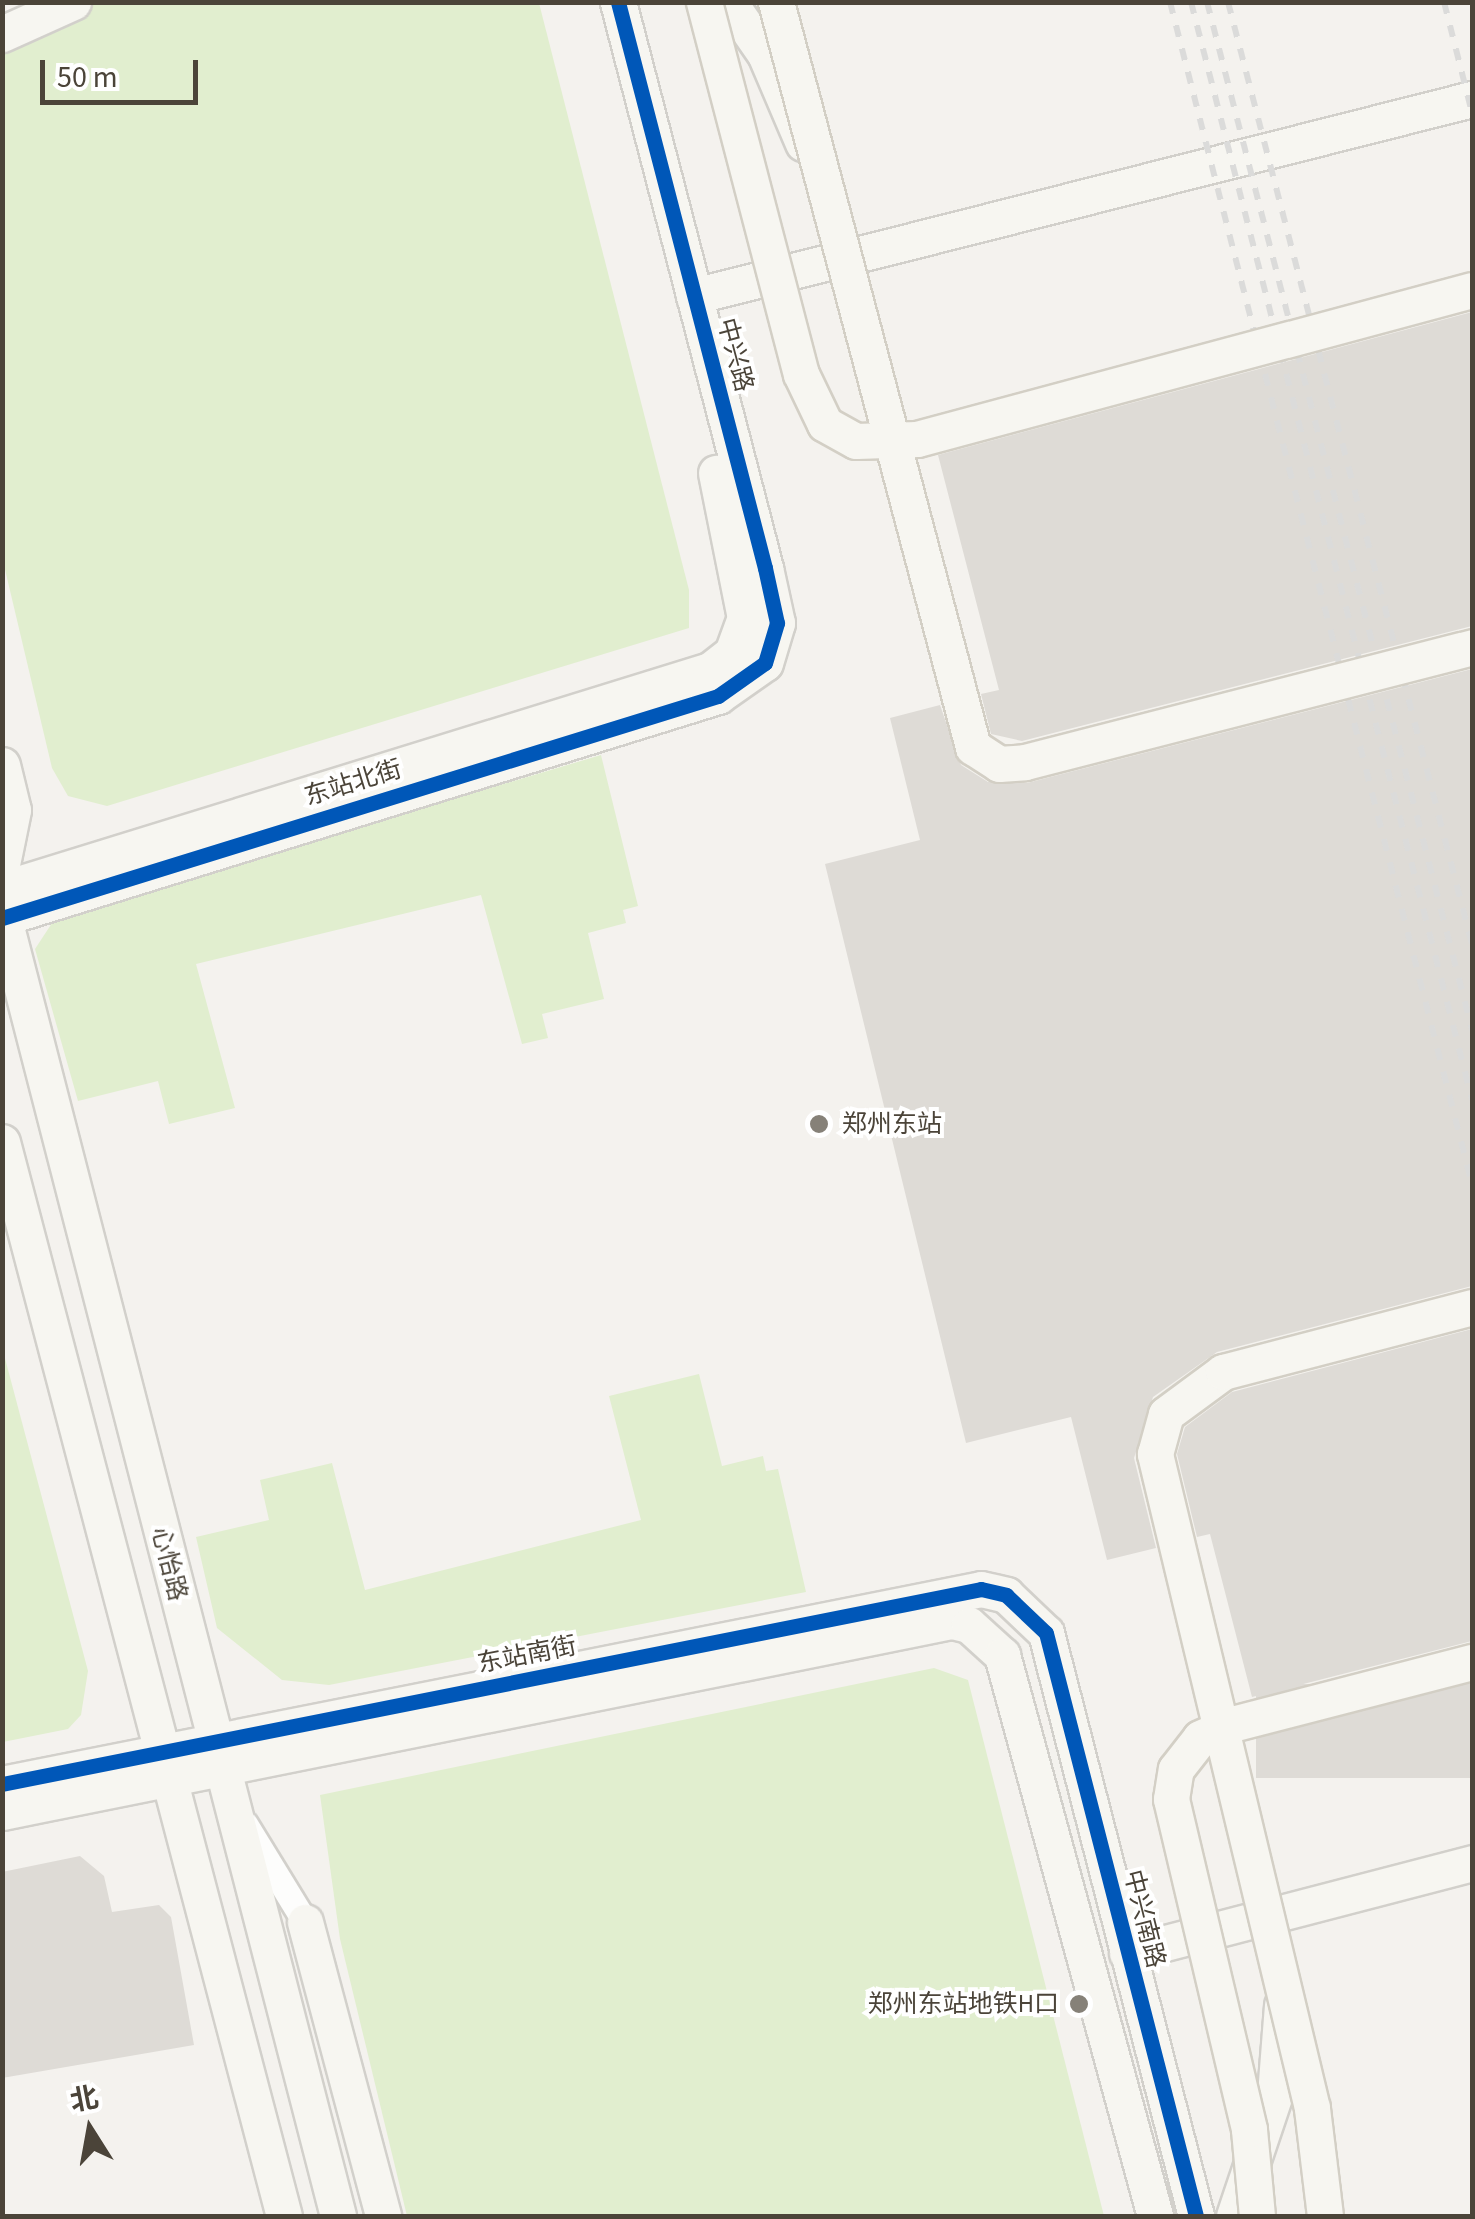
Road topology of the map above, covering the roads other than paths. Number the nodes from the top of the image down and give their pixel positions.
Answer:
1 (73, 2) edge
2 (601, 2) edge
3 (618, 2) edge
4 (704, 2) edge
5 (730, 2) edge
6 (776, 2) edge
7 (2, 34) edge
8 (1472, 99) edge
9 (831, 204) junction
10 (1472, 290) edge
11 (694, 296) junction
12 (1472, 647) edge
13 (714, 683) junction
14 (2, 766) edge
15 (2, 864) edge
16 (3, 909) edge
17 (2, 1142) edge
18 (1472, 1307) edge
19 (1046, 1633) joint
20 (1472, 1662) edge
21 (163, 1766) junction
22 (222, 1769) junction
23 (2, 1784) edge
24 (2, 1812) edge
25 (1472, 1863) edge
26 (304, 1922) joint
27 (1127, 1953) junction
28 (1282, 1979) junction
29 (284, 2216) edge
30 (338, 2216) edge
31 (383, 2216) edge
32 (1155, 2216) edge
33 (1196, 2216) edge
34 (1234, 2216) edge
35 (1257, 2216) edge
36 (1325, 2216) edge

1 - 7 street
2 - 13 street, 中兴路
3 - 11 street, 中兴路
4 - 10 street, bridge
5 - 9 street, bridge
6 - 9 street, bridge
8 - 11 street
9 - 12 street, bridge
11 - 13 street, 中兴路
13 - 16 street, 东站北街
14 - 15 street
16 - 22 street, 心怡路
17 - 21 street
18 - 28 street, bridge
19 - 22 street, 东站南街
19 - 27 street, 中兴南路
20 - 35 street, bridge
21 - 22 street, 东站南街
21 - 23 street, 东站南街
21 - 24 street, 东站南街
21 - 29 street
22 - 26 street
22 - 30 street, 心怡路
22 - 32 street, 东站南街
25 - 27 street
26 - 31 street
27 - 33 street, 中兴南路
28 - 34 street, bridge
28 - 36 street, bridge

